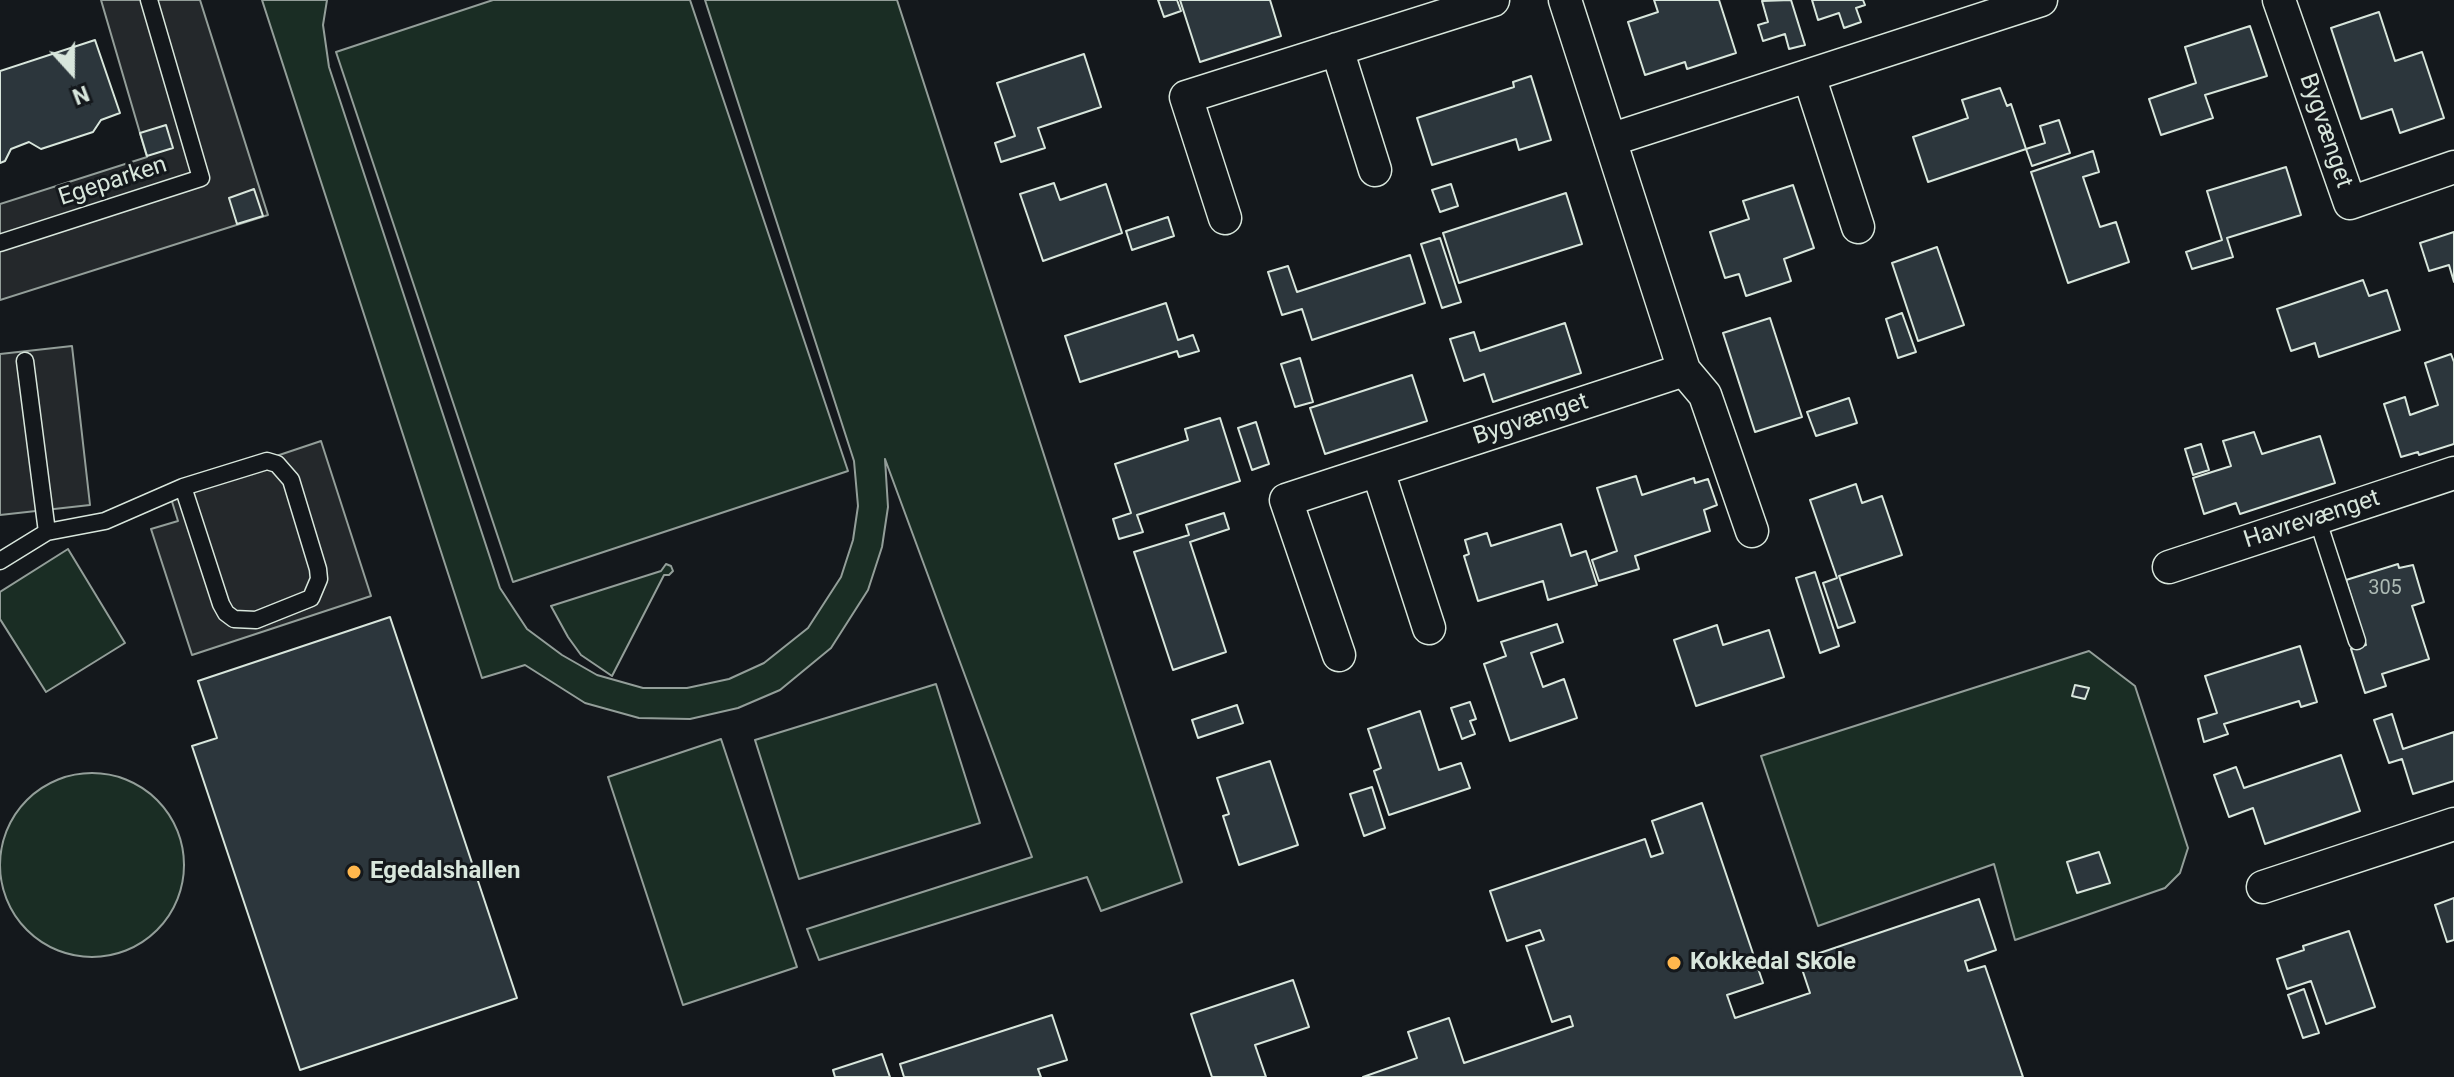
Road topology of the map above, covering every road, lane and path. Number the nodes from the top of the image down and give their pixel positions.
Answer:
1 (149, 0) edge
2 (1493, 0) edge
3 (1565, 0) edge
4 (2041, 0) edge
5 (2279, 0) edge
6 (1337, 49) junction
7 (1809, 76) junction
8 (1610, 140) junction
9 (2454, 167) edge
10 (1375, 170) dead end
11 (1225, 218) dead end
12 (1858, 227) dead end
13 (0, 243) edge
14 (25, 361) dead end
15 (1684, 370) junction
16 (1378, 471) junction
17 (2454, 473) edge
18 (183, 487) junction
19 (2317, 518) junction
20 (1752, 531) dead end
21 (47, 532) junction
22 (0, 561) edge
23 (2169, 567) dead end
24 (1429, 628) dead end
25 (2357, 641) dead end
26 (1339, 655) dead end
27 (2454, 824) edge
28 (2263, 887) dead end

1 - 13 lane, Egeparken
2 - 6 street
3 - 8 street
4 - 7 street
5 - 9 street, Bygvænget
6 - 10 street
6 - 11 street
7 - 8 street
7 - 12 street
8 - 15 street
14 - 21 lane
15 - 16 street, Bygvænget
15 - 20 street
16 - 24 street
16 - 26 street, Bygvænget
17 - 19 street, Havrevænget
18 - 18 lane
18 - 21 lane
19 - 23 street, Havrevænget
19 - 25 lane
21 - 22 lane
27 - 28 street

